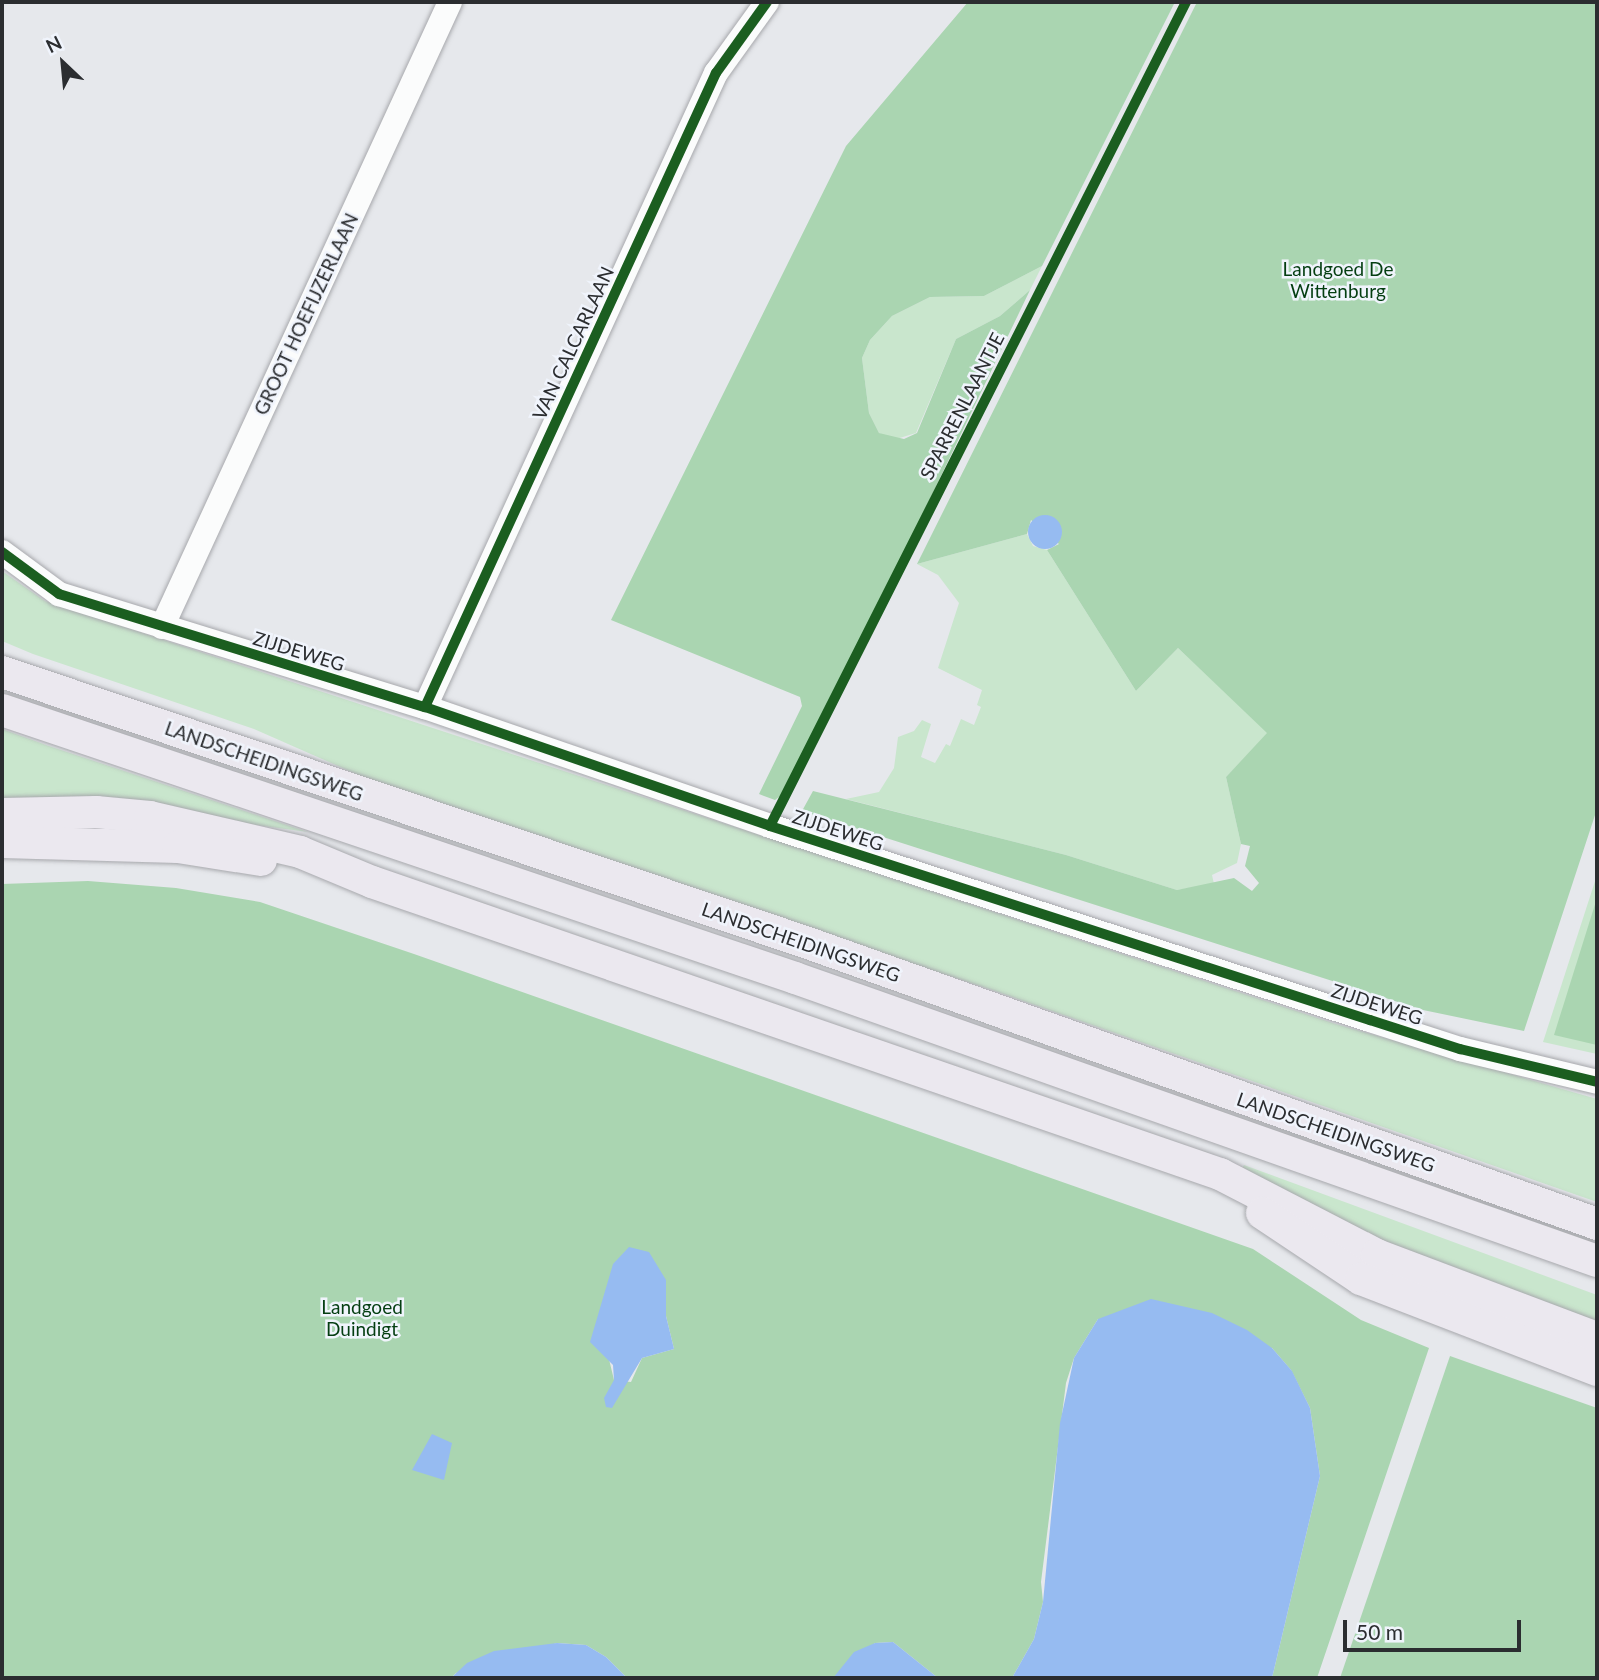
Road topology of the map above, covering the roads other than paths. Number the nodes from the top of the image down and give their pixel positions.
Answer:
1 (450, 2) edge
2 (767, 2) edge
3 (2, 552) edge
4 (162, 627) junction
5 (2, 655) edge
6 (15, 676) edge
7 (425, 707) junction
8 (2, 710) edge
9 (2, 814) edge
10 (2, 842) edge
11 (372, 882) junction
12 (1597, 1082) edge
13 (1154, 1152) junction
14 (1597, 1224) edge
15 (1597, 1261) edge
16 (1597, 1338) edge
17 (1597, 1370) edge

1 - 4 street, GROOT HOEFIJZERLAAN
2 - 7 street, VAN CALCARLAAN
3 - 4 street, ZIJDEWEG
4 - 7 street, ZIJDEWEG
5 - 6 street
6 - 14 main road, LANDSCHEIDINGSWEG
7 - 12 street, ZIJDEWEG
8 - 15 main road, LANDSCHEIDINGSWEG
9 - 11 main road
10 - 11 main road
11 - 13 main road
13 - 16 main road
13 - 17 main road

